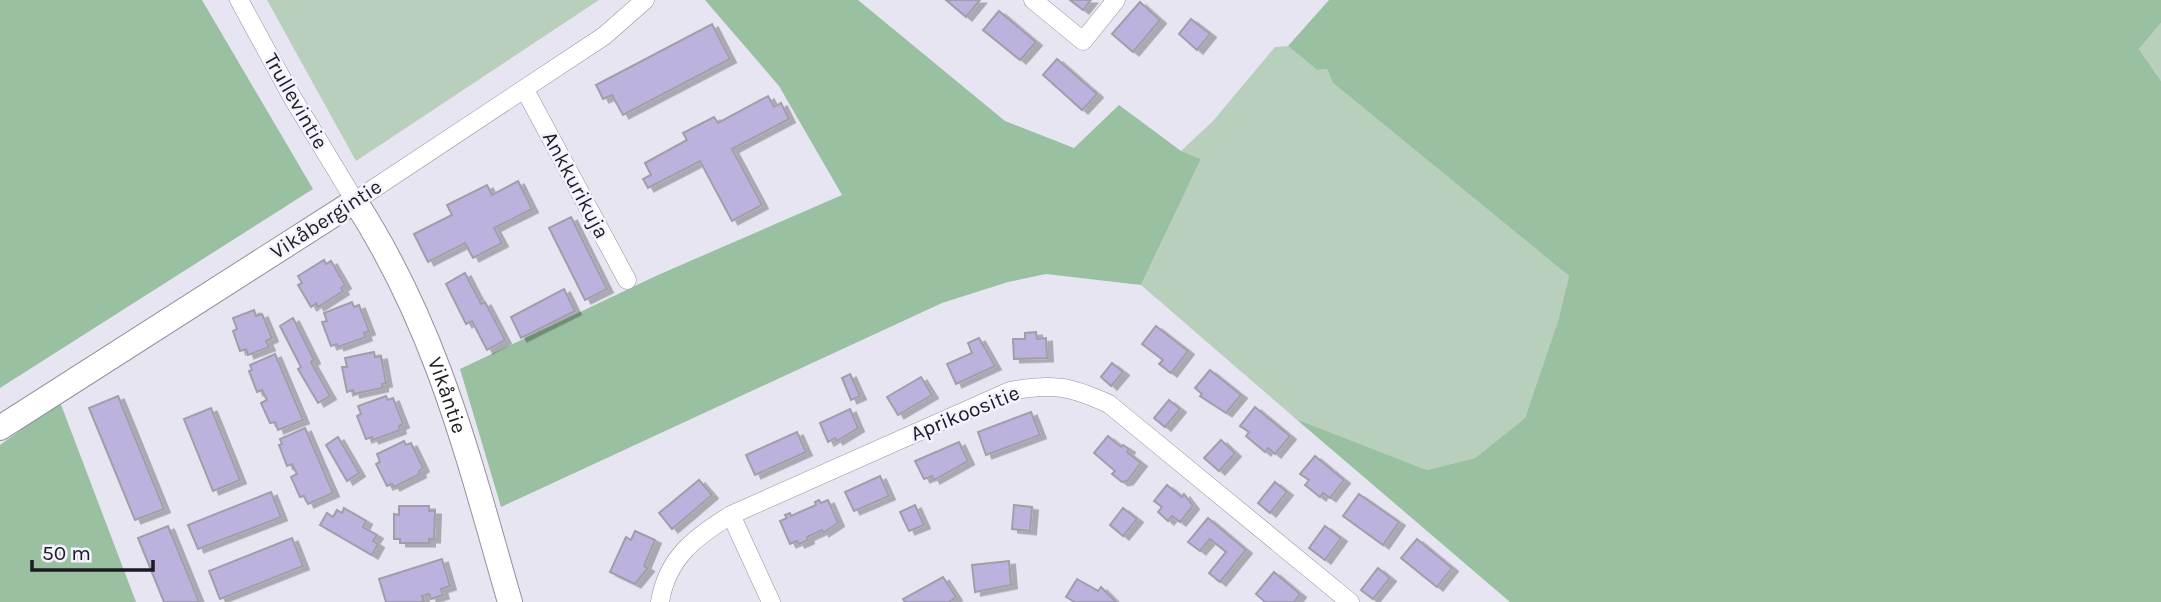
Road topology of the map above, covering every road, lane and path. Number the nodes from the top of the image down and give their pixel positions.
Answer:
1 (239, 0) edge
2 (645, 0) edge
3 (1033, 0) edge
4 (1116, 0) edge
5 (525, 90) junction
6 (355, 201) junction
7 (627, 280) dead end
8 (0, 428) edge
9 (731, 515) junction
10 (510, 602) edge
11 (660, 602) edge
12 (771, 602) edge
13 (1350, 602) edge

1 - 6 street, Trullevintie
2 - 5 street, Vikåbergintie
3 - 4 street
5 - 6 street, Vikåbergintie
5 - 7 street, Ankkurikuja
6 - 8 street, Vikåbergintie
6 - 10 street, Vikåntie
9 - 11 street, Aprikoositie
9 - 12 street
9 - 13 street, Aprikoositie

